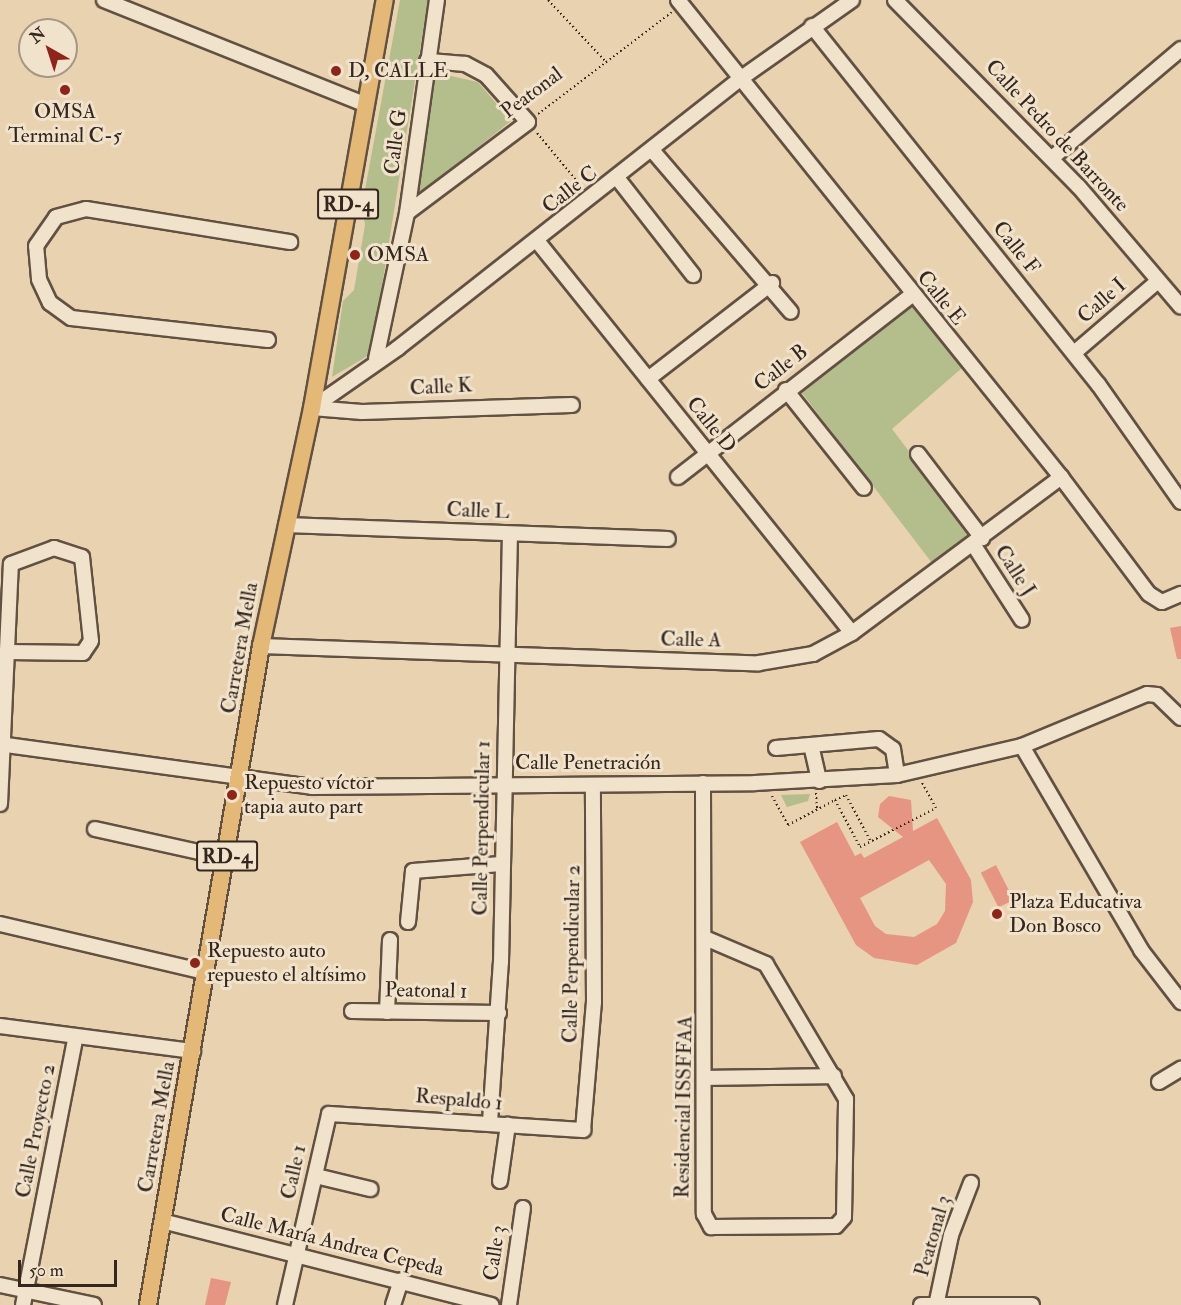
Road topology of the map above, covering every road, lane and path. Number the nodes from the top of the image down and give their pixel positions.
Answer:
1 (104, 0) edge
2 (385, 0) edge
3 (437, 0) edge
4 (548, 0) edge
5 (852, 0) edge
6 (896, 0) edge
7 (680, 2) edge
8 (812, 26) junction
9 (1181, 49) edge
10 (427, 60) junction
11 (607, 63) junction
12 (740, 79) junction
13 (366, 105) junction
14 (528, 122) junction
15 (652, 150) junction
16 (1052, 158) junction
17 (618, 179) junction
18 (592, 199) junction
19 (407, 213) junction
20 (290, 242) dead end
21 (538, 242) junction
22 (693, 275) dead end
23 (1158, 281) junction
24 (772, 283) junction
25 (912, 295) junction
26 (1181, 307) edge
27 (791, 312) dead end
28 (268, 340) dead end
29 (1074, 353) junction
30 (376, 359) junction
31 (648, 379) junction
32 (786, 390) junction
33 (572, 405) dead end
34 (312, 408) junction
35 (707, 453) junction
36 (918, 454) dead end
37 (678, 477) dead end
38 (1061, 477) junction
39 (864, 488) dead end
40 (1181, 502) edge
41 (286, 525) junction
42 (510, 534) junction
43 (668, 539) dead end
44 (977, 541) junction
45 (1181, 594) edge
46 (1022, 620) dead end
47 (852, 633) junction
48 (261, 646) junction
49 (9, 652) junction
50 (509, 655) junction
51 (3, 707) edge
52 (1181, 718) edge
53 (6, 745) junction
54 (811, 745) junction
55 (1022, 746) junction
56 (776, 748) dead end
57 (915, 771) junction
58 (897, 775) junction
59 (240, 781) junction
60 (819, 781) junction
61 (703, 783) junction
62 (761, 783) junction
63 (503, 785) junction
64 (593, 786) junction
65 (1, 788) edge
66 (835, 800) junction
67 (0, 804) edge
68 (95, 829) dead end
69 (871, 842) junction
70 (226, 858) junction
71 (501, 864) junction
72 (408, 922) dead end
73 (0, 924) edge
74 (705, 938) junction
75 (390, 939) dead end
76 (205, 972) junction
77 (1178, 993) edge
78 (352, 1011) dead end
79 (387, 1012) junction
80 (499, 1013) junction
81 (0, 1026) edge
82 (76, 1036) junction
83 (193, 1051) junction
84 (1181, 1069) edge
85 (834, 1076) junction
86 (707, 1078) junction
87 (1159, 1082) dead end
88 (326, 1119) joint
89 (490, 1122) junction
90 (587, 1124) joint
91 (508, 1125) junction
92 (316, 1176) junction
93 (500, 1181) dead end
94 (971, 1183) dead end
95 (369, 1189) dead end
96 (523, 1208) dead end
97 (162, 1221) junction
98 (296, 1255) junction
99 (401, 1280) junction
100 (0, 1285) edge
101 (24, 1298) edge
102 (937, 1301) junction
103 (968, 1303) edge
104 (94, 1305) edge
105 (148, 1305) edge
106 (285, 1305) edge
107 (393, 1305) edge
108 (491, 1305) edge
109 (509, 1305) edge
110 (921, 1305) edge
111 (1032, 1305) edge

1 - 13 street
2 - 13 main road, Carretera Mella / RD-4
3 - 10 street, Calle G
4 - 11 path
5 - 8 street, Calle C
6 - 16 street, Calle Pedro de Barronte
7 - 11 path, Peatonal
7 - 12 street, Calle E
8 - 12 street, Calle C
8 - 29 street, Calle F
9 - 16 street
10 - 14 street
10 - 19 street, Calle G
11 - 14 path, Peatonal
12 - 15 street, Calle C
12 - 25 street, Calle E
13 - 34 main road, Carretera Mella / RD-4
14 - 18 path
14 - 19 street, Peatonal
15 - 17 street, Calle C
15 - 24 street
16 - 23 street, Calle Pedro de Barronte
17 - 18 street, Calle C
17 - 22 street
18 - 21 street, Calle C
19 - 30 street, Calle G
20 - 28 street
21 - 30 street, Calle C
21 - 31 street, Calle D
23 - 26 street, Calle Pedro de Barronte
23 - 29 street, Calle I
24 - 27 street
24 - 31 street
25 - 32 street, Calle B
25 - 38 street, Calle E
29 - 40 street, Calle F
30 - 34 street, Calle C
31 - 35 street, Calle D
32 - 35 street, Calle B
32 - 39 street
33 - 34 street, Calle K
34 - 41 main road, Carretera Mella / RD-4
35 - 37 street, Calle B
35 - 47 street, Calle D
36 - 44 street, Calle J
38 - 44 street, Calle A
38 - 45 street, Calle E
41 - 42 street, Calle L
41 - 48 main road, Carretera Mella / RD-4
42 - 43 street, Calle L
42 - 50 street, Calle Perpendicular 1
44 - 46 street, Calle J
44 - 47 street, Calle A
47 - 50 street, Calle A
48 - 50 street, Calle A
48 - 59 main road, Carretera Mella / RD-4
49 - 49 street
49 - 51 street
50 - 63 street, Calle Perpendicular 1
51 - 53 street
52 - 55 street, Calle Penetración
53 - 59 street, Calle Penetración
53 - 65 street
54 - 56 street
54 - 58 street
54 - 60 street
55 - 57 street, Calle Penetración
55 - 77 street
57 - 58 street, Calle Penetración
57 - 69 path
58 - 60 street, Calle Penetración
59 - 63 street, Calle Penetración
59 - 70 main road, Carretera Mella / RD-4
60 - 62 street, Calle Penetración
61 - 62 street, Calle Penetración
61 - 64 street, Calle Penetración
61 - 74 street, Residencial ISSFFAA
62 - 66 path
63 - 64 street, Calle Penetración
63 - 71 street, Calle Perpendicular 1
64 - 90 street, Calle Perpendicular 2
65 - 67 street
66 - 69 path
66 - 69 path
68 - 70 street
70 - 76 main road, Carretera Mella / RD-4
71 - 72 street
71 - 80 street, Calle Perpendicular 1
73 - 76 street
74 - 85 street, Residencial ISSFFAA
74 - 86 street, Residencial ISSFFAA
75 - 79 street
76 - 83 main road, Carretera Mella / RD-4
78 - 79 street, Peatonal 1
79 - 80 street, Peatonal 1
80 - 89 street, Calle Perpendicular 1
81 - 82 street
82 - 83 street
82 - 101 street, Calle Proyecto 2
83 - 97 main road, Carretera Mella / RD-4
84 - 87 street
85 - 86 street
85 - 86 street, Residencial ISSFFAA
88 - 89 street, Respaldo 1
88 - 92 street, Calle 1
89 - 91 street, Respaldo 1
90 - 91 street, Respaldo 1
91 - 93 street
92 - 95 street
92 - 98 street, Calle 1
94 - 102 street, Peatonal 3
96 - 109 street, Calle 3
97 - 98 street, Calle María Andrea Cepeda
97 - 105 main road, Carretera Mella / RD-4
98 - 99 street, Calle María Andrea Cepeda
98 - 106 street, Calle 1
99 - 107 street
99 - 108 street, Calle María Andrea Cepeda
100 - 101 street
101 - 104 street
102 - 103 street
102 - 110 street
103 - 111 street

